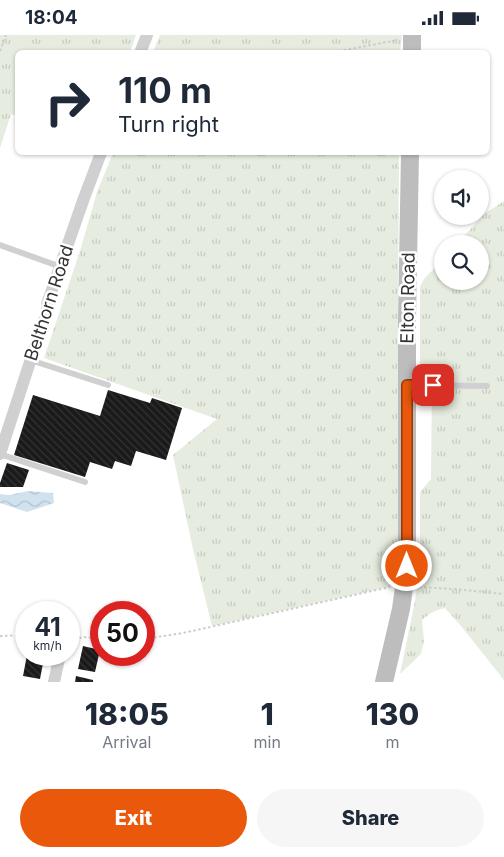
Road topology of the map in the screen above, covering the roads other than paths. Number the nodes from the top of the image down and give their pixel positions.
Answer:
1 (147, 35) edge
2 (141, 50) edge
3 (100, 155) edge
4 (410, 155) edge
5 (0, 245) edge
6 (61, 267) junction
7 (30, 360) junction
8 (108, 385) dead end
9 (407, 385) junction
10 (487, 386) dead end
11 (0, 454) edge
12 (85, 482) dead end
13 (57, 666) edge
14 (54, 682) edge
15 (384, 682) edge

1 - 2 street
3 - 6 street, Belthorn Road
4 - 9 main road, Elton Road
5 - 6 lane
6 - 7 street, Belthorn Road
7 - 8 lane
7 - 11 street, Belthorn Road
9 - 10 lane
9 - 15 main road, Elton Road
11 - 12 lane
13 - 14 street

